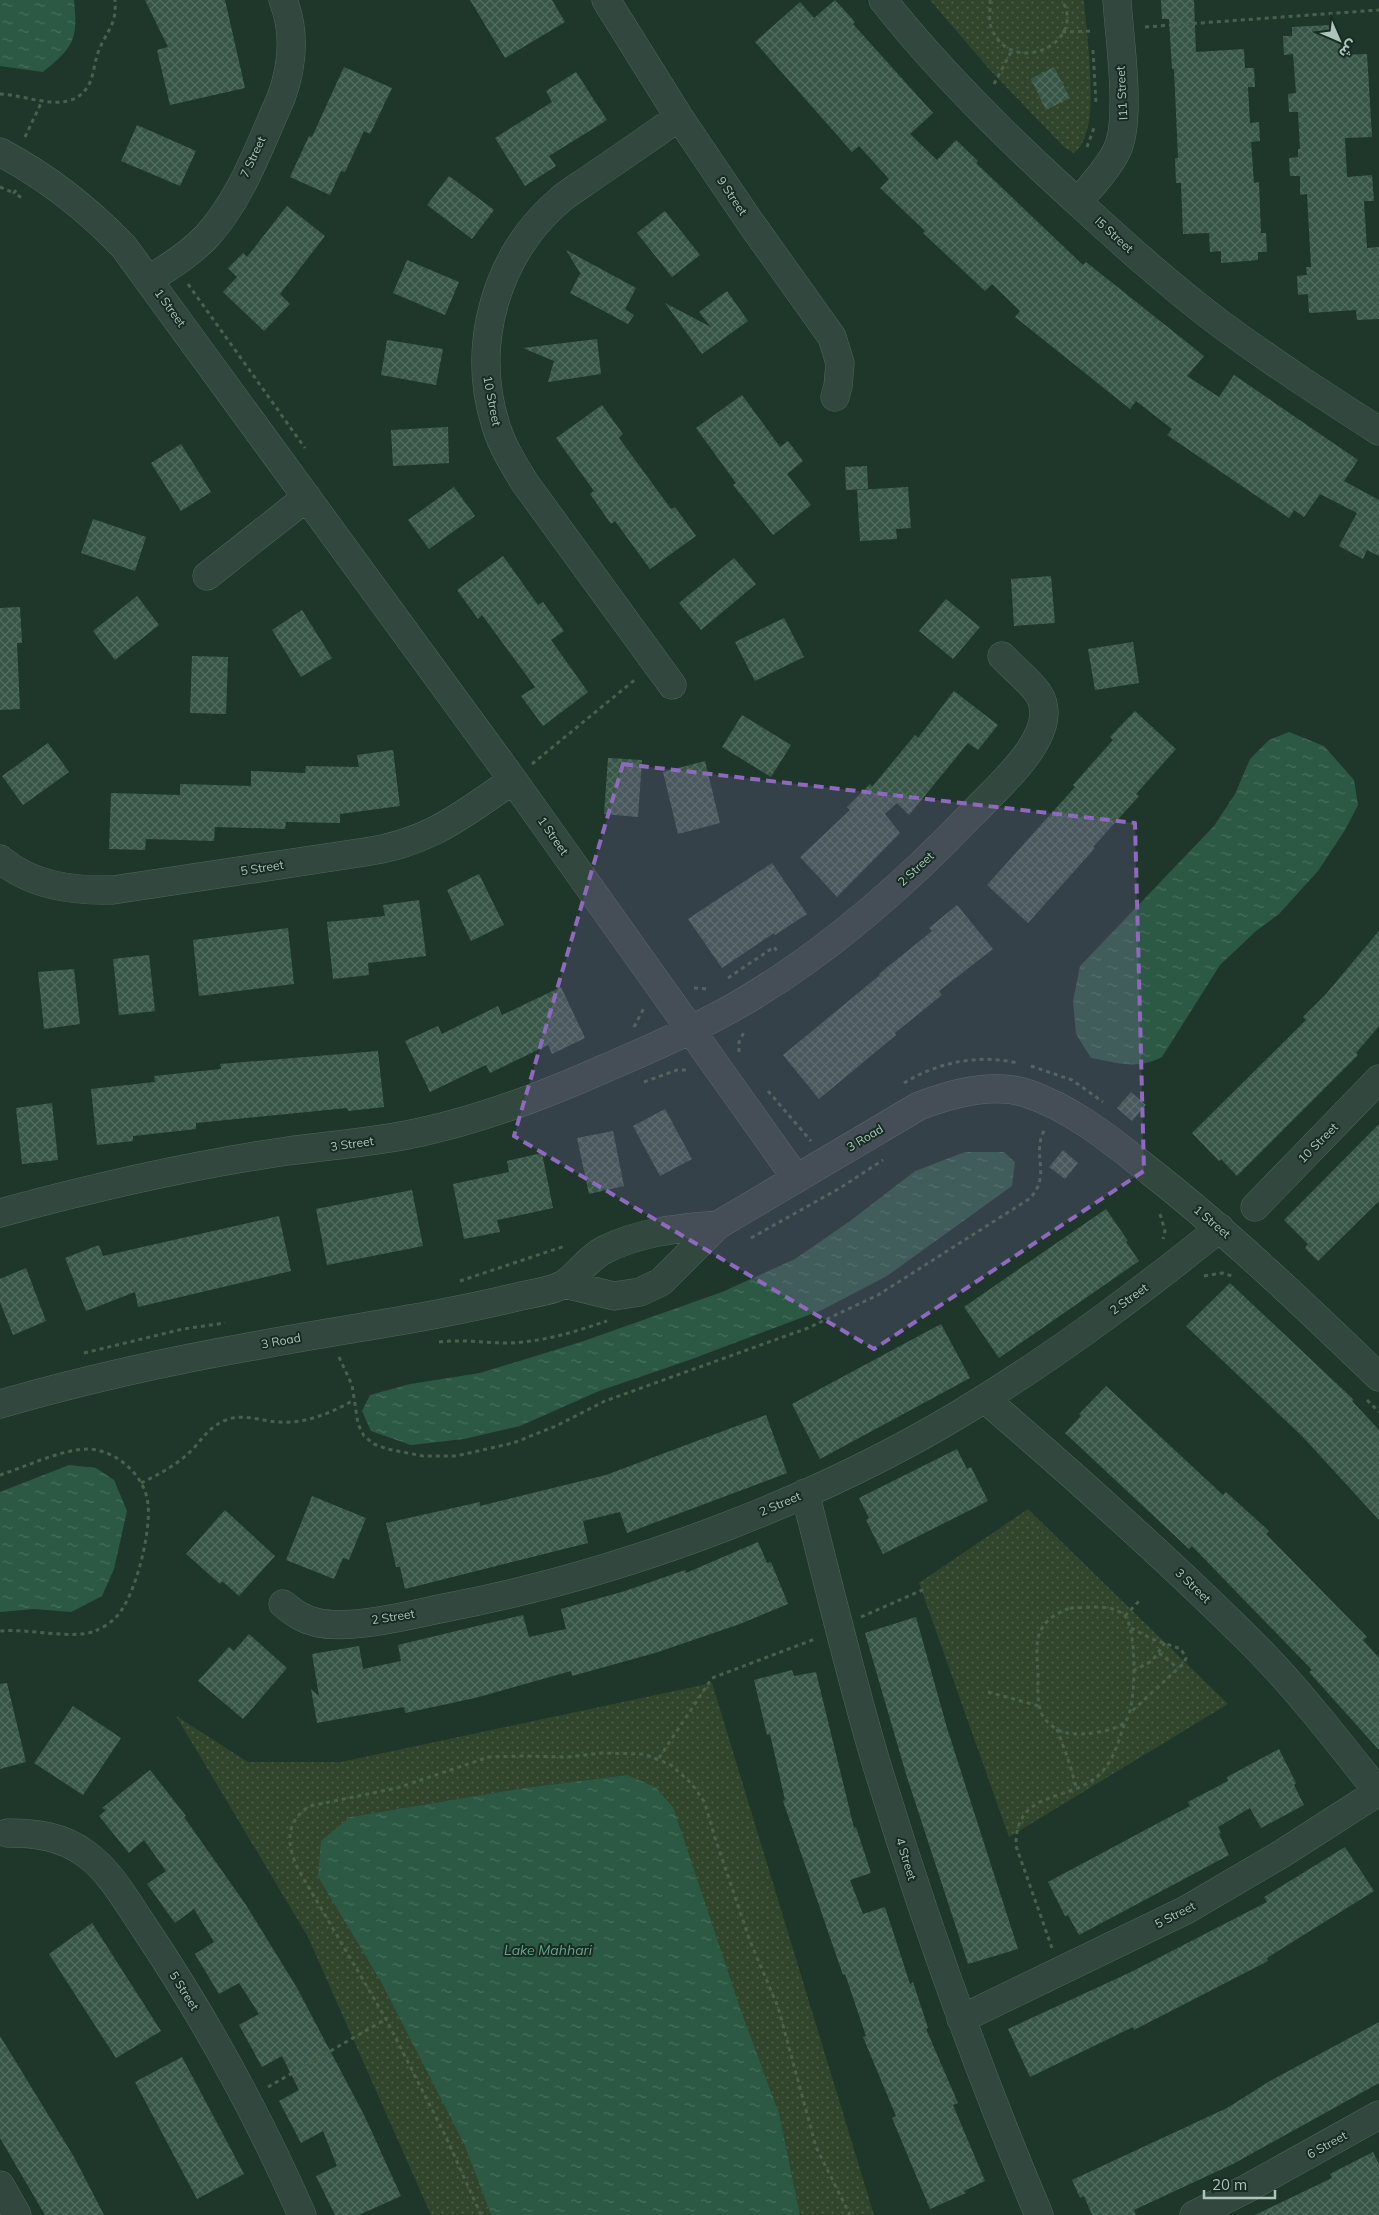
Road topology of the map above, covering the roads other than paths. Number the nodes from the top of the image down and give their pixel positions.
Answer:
1 (283, 0) edge
2 (606, 0) edge
3 (883, 0) edge
4 (1117, 0) edge
5 (679, 117) junction
6 (8, 142) edge
7 (1078, 202) junction
8 (149, 279) junction
9 (835, 397) dead end
10 (1379, 431) edge
11 (307, 497) junction
12 (207, 576) dead end
13 (1002, 656) dead end
14 (672, 685) dead end
15 (523, 771) junction
16 (0, 859) edge
17 (691, 1031) junction
18 (1379, 1079) edge
19 (1025, 1093) joint
20 (796, 1178) junction
21 (1256, 1206) dead end
22 (0, 1213) edge
23 (718, 1225) junction
24 (1220, 1228) junction
25 (564, 1284) junction
26 (1371, 1387) edge
27 (985, 1399) junction
28 (0, 1404) edge
29 (806, 1493) junction
30 (283, 1604) dead end
31 (1379, 1793) edge
32 (7, 1833) dead end
33 (961, 2019) junction
34 (1379, 2115) edge
35 (0, 2185) edge
36 (17, 2215) edge
37 (302, 2215) edge
38 (1039, 2215) edge
39 (1194, 2215) edge

1 - 8 street, 7 Street
2 - 5 street, 9 Street
3 - 7 street, I5 Street
4 - 7 street, I11 Street
5 - 9 street, 9 Street
5 - 14 street, 10 Street
6 - 8 street, 1 Street
7 - 10 street, I5 Street
8 - 11 street, 1 Street
11 - 12 street
11 - 15 street, 1 Street
13 - 17 street, 2 Street
15 - 16 street, 5 Street
15 - 17 street, 1 Street
17 - 20 street, 1 Street
17 - 22 street, 3 Street
18 - 21 street, 10 Street
19 - 20 street, 3 Road
19 - 24 street, 1 Street
20 - 23 street, 3 Road
23 - 25 street, 3 Road
23 - 25 street, 3 Road
24 - 26 street, 1 Street
24 - 27 street, 2 Street
25 - 28 street, 3 Road
27 - 29 street, 2 Street
27 - 31 street, 3 Street
29 - 30 street, 2 Street
29 - 33 street, 4 Street
31 - 33 street, 5 Street
32 - 37 street, 5 Street
33 - 38 street, 4 Street
34 - 39 street, 6 Street
35 - 36 street

